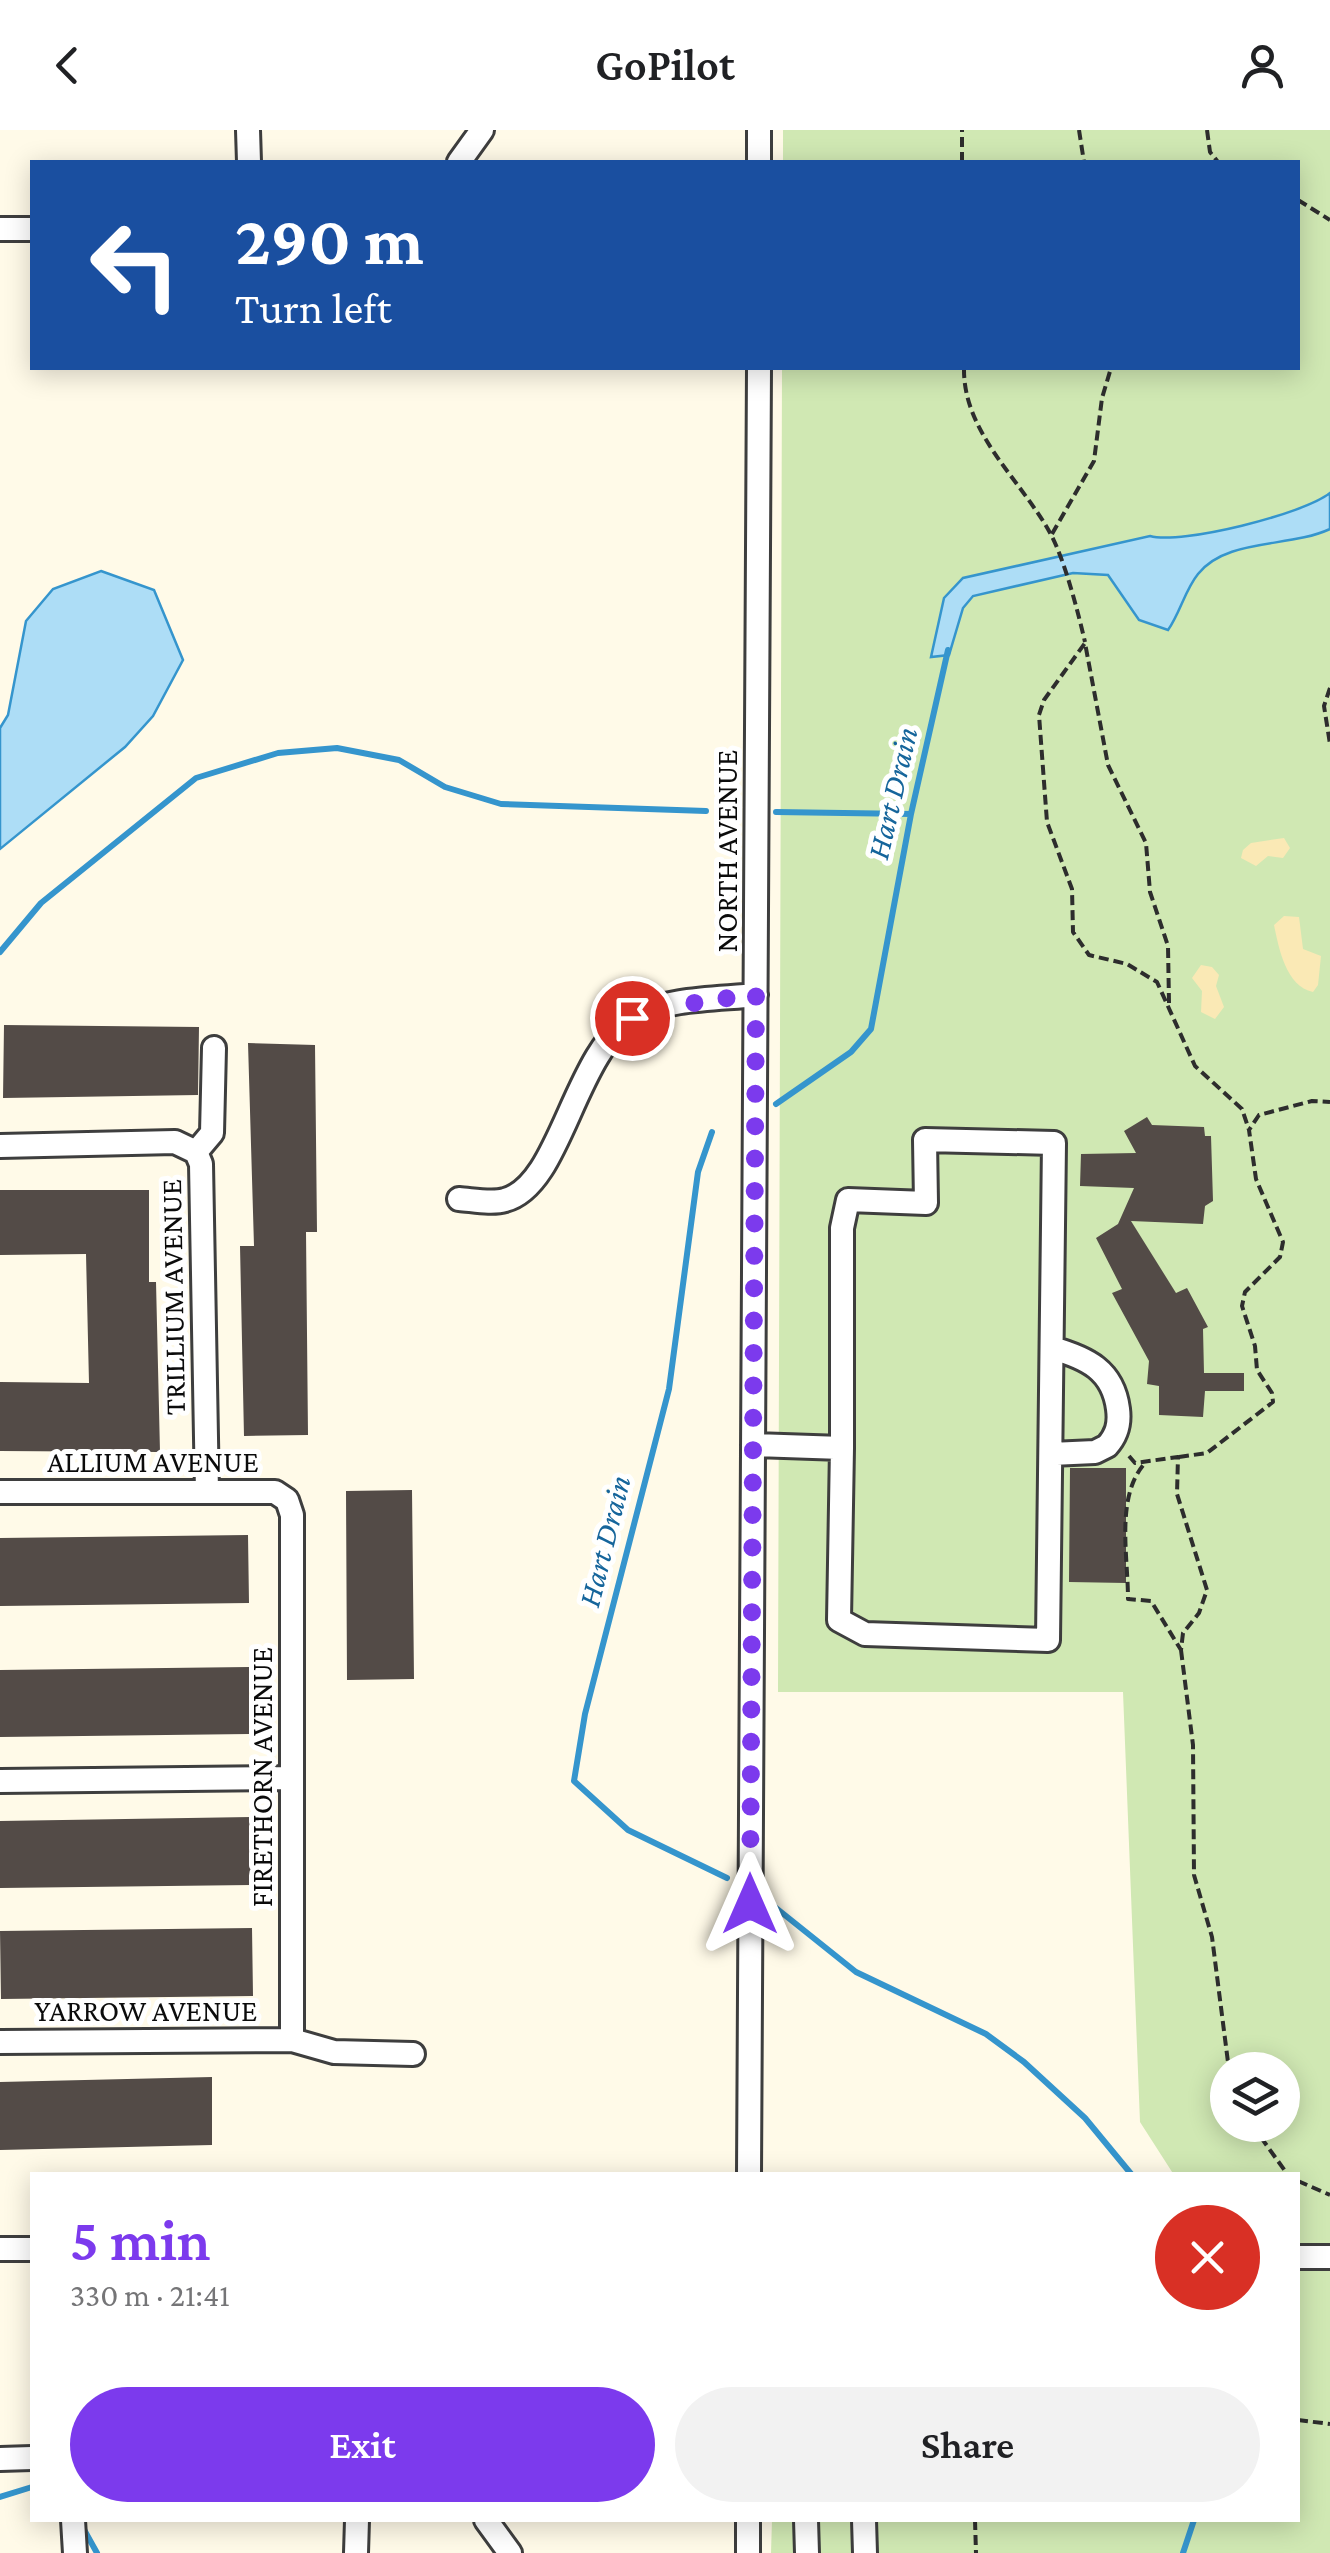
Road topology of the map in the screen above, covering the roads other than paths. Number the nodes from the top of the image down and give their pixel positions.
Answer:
1 (248, 130) edge
2 (482, 130) edge
3 (758, 130) edge
4 (249, 160) edge
5 (460, 160) edge
6 (759, 160) edge
7 (0, 229) edge
8 (30, 229) edge
9 (760, 370) edge
10 (756, 994) junction
11 (214, 1048) dead end
12 (0, 1146) edge
13 (196, 1152) junction
14 (459, 1199) dead end
15 (1052, 1348) junction
16 (753, 1444) junction
17 (842, 1448) junction
18 (1050, 1454) junction
19 (0, 1492) edge
20 (207, 1492) junction
21 (292, 1514) joint
22 (292, 1778) junction
23 (0, 1781) edge
24 (292, 2040) junction
25 (0, 2042) edge
26 (413, 2054) dead end
27 (749, 2172) edge
28 (0, 2249) edge
29 (30, 2249) edge
30 (1300, 2257) edge
31 (1330, 2257) edge
32 (30, 2458) edge
33 (0, 2459) edge
34 (73, 2522) edge
35 (356, 2522) edge
36 (487, 2522) edge
37 (748, 2522) edge
38 (806, 2522) edge
39 (864, 2522) edge
40 (75, 2553) edge
41 (356, 2553) edge
42 (510, 2553) edge
43 (748, 2553) edge
44 (806, 2553) edge
45 (865, 2553) edge

1 - 4 street
2 - 5 street
3 - 6 street
7 - 8 street
9 - 10 street, NORTH AVENUE
10 - 14 street
10 - 16 street, NORTH AVENUE
11 - 13 street, TRILLIUM AVENUE
12 - 13 street
13 - 20 street, TRILLIUM AVENUE
15 - 17 street
15 - 18 street
15 - 18 street
16 - 17 street
16 - 27 street, NORTH AVENUE
17 - 18 street
19 - 20 street, ALLIUM AVENUE
20 - 21 street, ALLIUM AVENUE
21 - 22 street, FIRETHORN AVENUE
22 - 23 street
22 - 24 street, FIRETHORN AVENUE
24 - 25 street, YARROW AVENUE
24 - 26 street, YARROW AVENUE
28 - 29 street
30 - 31 street
32 - 33 street
34 - 40 street
35 - 41 street
36 - 42 street
37 - 43 street
38 - 44 street
39 - 45 street

